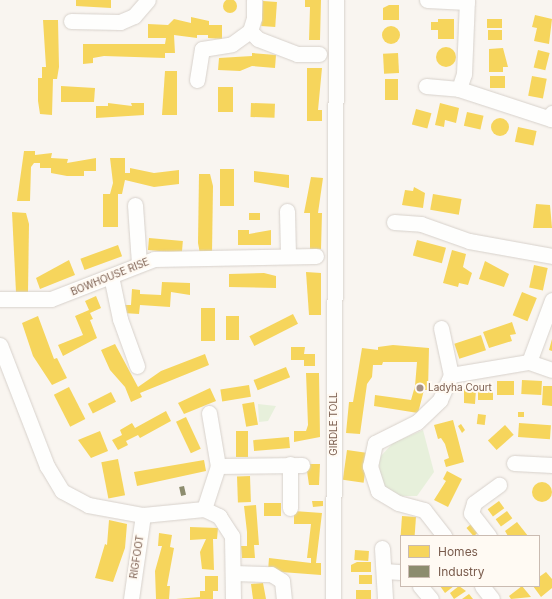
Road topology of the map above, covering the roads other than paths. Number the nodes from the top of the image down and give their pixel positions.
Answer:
1 (148, 0) edge
2 (254, 0) edge
3 (336, 0) edge
4 (427, 0) edge
5 (467, 1) edge
6 (71, 21) dead end
7 (250, 31) junction
8 (319, 54) dead end
9 (198, 80) dead end
10 (426, 86) dead end
11 (459, 89) junction
12 (552, 113) edge
13 (135, 205) dead end
14 (287, 211) dead end
15 (394, 222) dead end
16 (288, 256) junction
17 (316, 256) dead end
18 (552, 256) edge
19 (139, 264) junction
20 (111, 276) junction
21 (0, 299) edge
22 (552, 300) edge
23 (441, 328) dead end
24 (0, 345) edge
25 (529, 362) junction
26 (137, 366) dead end
27 (552, 370) edge
28 (451, 375) junction
29 (209, 413) dead end
30 (514, 463) dead end
31 (552, 465) edge
32 (218, 466) junction
33 (499, 485) dead end
34 (290, 508) dead end
35 (204, 509) junction
36 (143, 516) junction
37 (443, 535) edge
38 (488, 535) edge
39 (382, 548) dead end
40 (386, 571) junction
41 (400, 572) edge
42 (234, 574) junction
43 (421, 587) edge
44 (483, 587) edge
45 (131, 599) edge
46 (233, 599) edge
47 (284, 599) edge
48 (333, 599) edge
49 (385, 599) edge
50 (431, 599) edge
51 (492, 599) edge

1 - 6 street
2 - 7 street
3 - 48 street, GIRDLE TOLL
4 - 5 street
5 - 11 street
7 - 8 street
7 - 9 street
10 - 11 street
11 - 12 street
13 - 19 street
14 - 16 street
15 - 18 street
16 - 17 street, BOWHOUSE RISE
16 - 19 street, BOWHOUSE RISE
19 - 20 street, BOWHOUSE RISE
20 - 21 street, BOWHOUSE RISE
20 - 26 street
22 - 25 street
23 - 28 street
24 - 36 street
25 - 27 street
25 - 28 street
28 - 37 street
29 - 32 street
30 - 31 street
32 - 34 street
32 - 35 street
33 - 38 street
35 - 36 street
35 - 42 street
36 - 45 street, RIGFOOT
39 - 40 street
40 - 41 street
40 - 49 street
42 - 46 street
42 - 47 street
43 - 50 street
44 - 51 street

